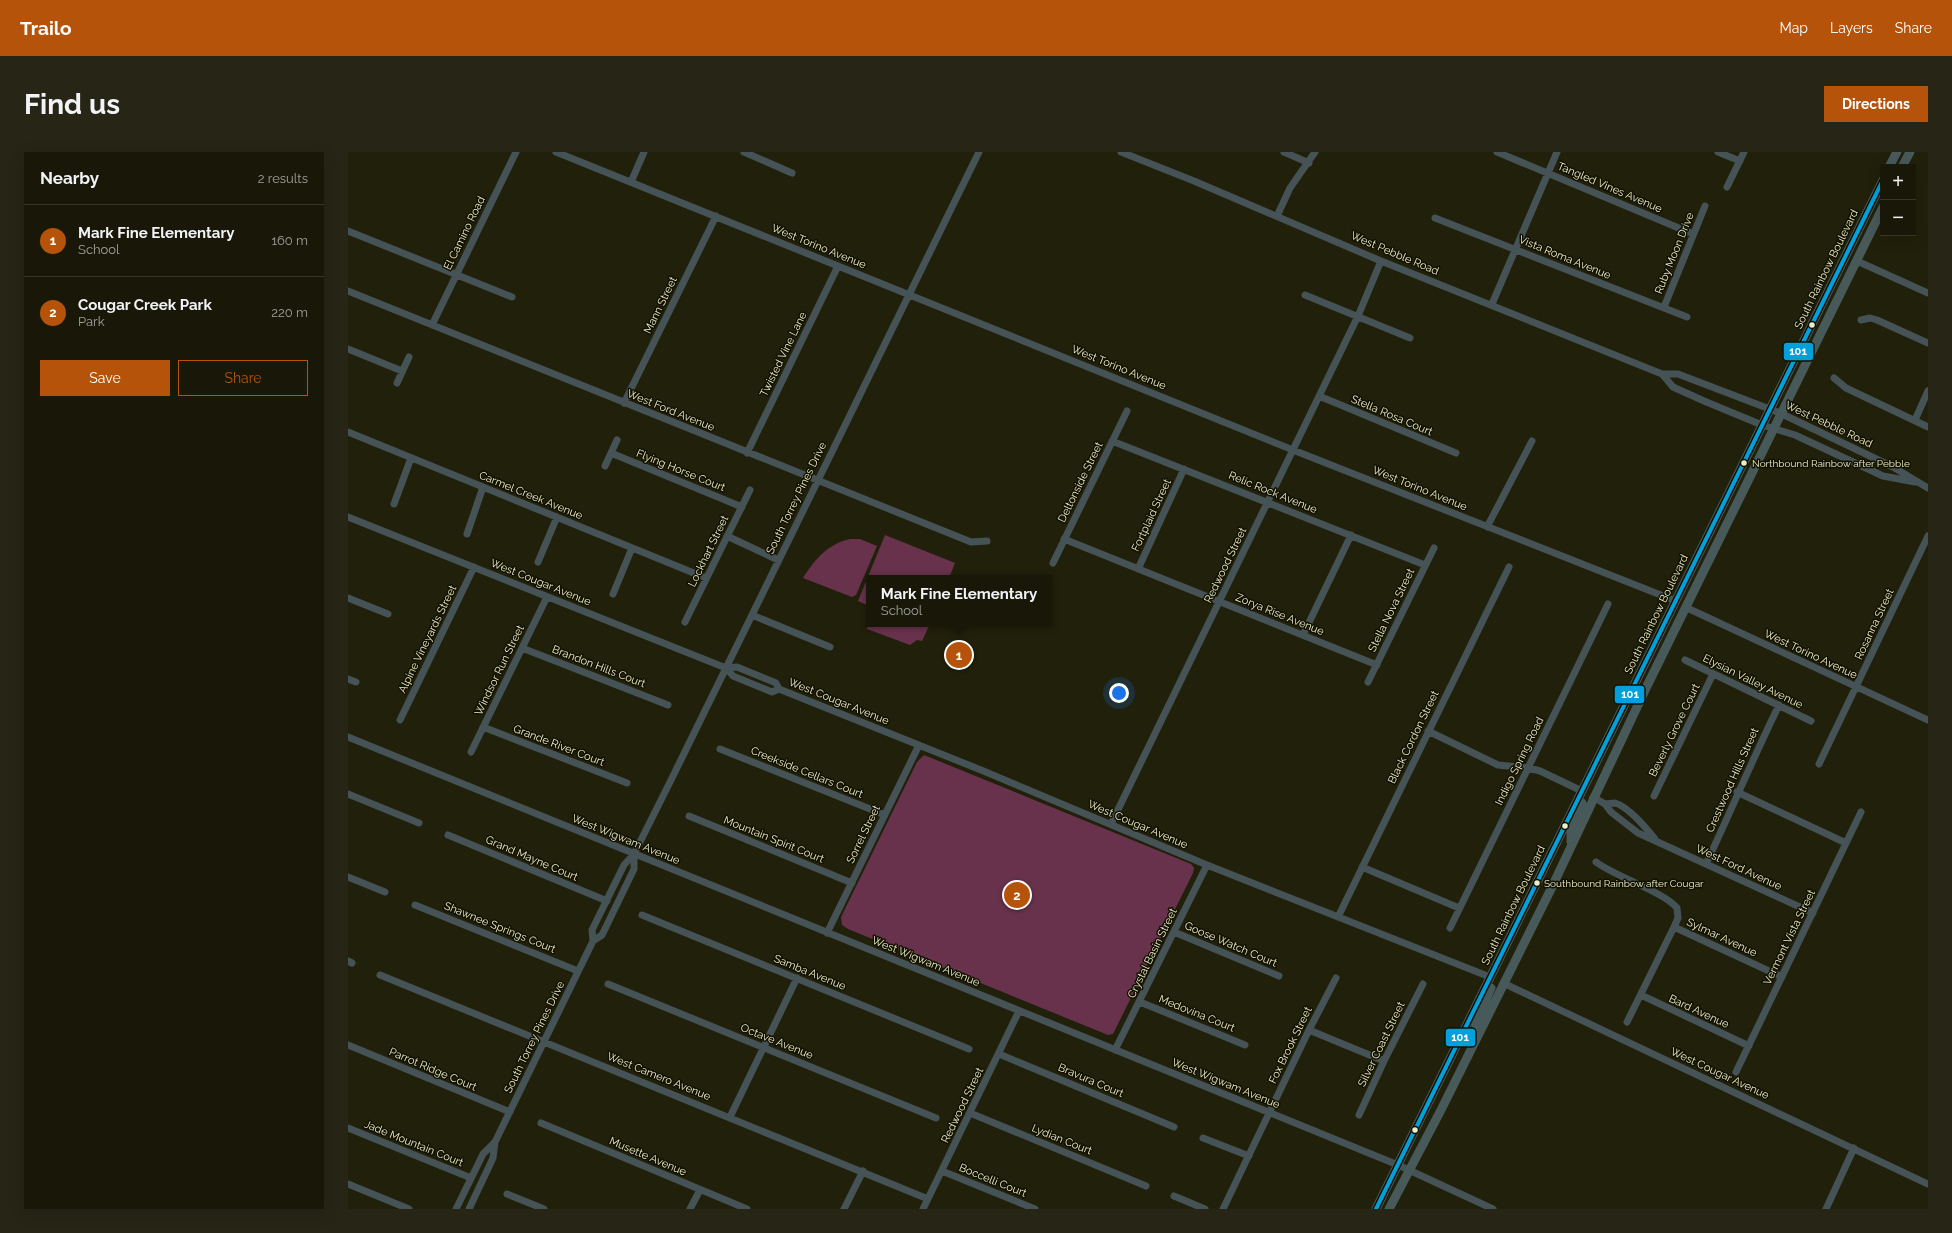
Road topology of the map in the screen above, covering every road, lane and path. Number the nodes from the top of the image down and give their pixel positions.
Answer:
1 (516, 152) edge
2 (556, 152) edge
3 (644, 152) edge
4 (744, 152) edge
5 (979, 152) edge
6 (1121, 152) edge
7 (1284, 152) edge
8 (1315, 152) edge
9 (1497, 152) edge
10 (1557, 152) edge
11 (1718, 152) edge
12 (1744, 152) edge
13 (1897, 152) edge
14 (1910, 152) edge
15 (1740, 161) junction
16 (1309, 162) junction
17 (1891, 164) edge
18 (1904, 164) edge
19 (792, 173) dead end
20 (1548, 173) junction
21 (631, 182) junction
22 (1880, 186) edge
23 (1727, 187) dead end
24 (1705, 206) dead end
25 (1880, 213) edge
26 (716, 216) junction
27 (1277, 216) junction
28 (1435, 218) dead end
29 (1860, 227) junction
30 (348, 231) edge
31 (1693, 234) junction
32 (1515, 249) junction
33 (1846, 255) junction
34 (1381, 261) junction
35 (1857, 261) junction
36 (838, 266) junction
37 (456, 275) junction
38 (1843, 289) junction
39 (348, 291) edge
40 (1928, 293) edge
41 (909, 295) junction
42 (1306, 295) dead end
43 (512, 297) dead end
44 (1492, 304) junction
45 (1664, 307) junction
46 (1358, 316) junction
47 (1687, 317) dead end
48 (1860, 320) dead end
49 (432, 325) junction
50 (1410, 338) dead end
51 (1928, 343) edge
52 (348, 349) edge
53 (409, 357) dead end
54 (402, 371) junction
55 (1662, 374) junction
56 (1834, 378) dead end
57 (397, 383) dead end
58 (1928, 392) edge
59 (1319, 396) junction
60 (624, 403) junction
61 (1770, 409) junction
62 (1126, 411) dead end
63 (1780, 413) junction
64 (1915, 420) junction
65 (1762, 425) junction
66 (1928, 427) edge
67 (1773, 428) junction
68 (348, 432) edge
69 (618, 440) dead end
70 (1532, 440) dead end
71 (1112, 442) junction
72 (1293, 450) junction
73 (611, 453) junction
74 (747, 453) junction
75 (1456, 454) dead end
76 (411, 458) junction
77 (605, 466) dead end
78 (1184, 469) junction
79 (817, 481) junction
80 (1915, 482) junction
81 (484, 487) junction
82 (1928, 488) edge
83 (750, 490) dead end
84 (1268, 502) junction
85 (394, 504) dead end
86 (742, 506) junction
87 (348, 517) edge
88 (557, 517) junction
89 (1487, 527) junction
90 (467, 534) dead end
91 (1351, 535) junction
92 (728, 536) junction
93 (1928, 536) edge
94 (1064, 539) junction
95 (1706, 540) junction
96 (988, 541) dead end
97 (632, 548) junction
98 (1434, 548) dead end
99 (778, 560) junction
100 (538, 562) dead end
101 (1052, 563) dead end
102 (1425, 565) junction
103 (474, 567) junction
104 (1509, 567) dead end
105 (1138, 570) junction
106 (706, 578) junction
107 (613, 594) dead end
108 (547, 597) junction
109 (348, 598) edge
110 (1219, 601) junction
111 (1676, 601) junction
112 (1608, 604) dead end
113 (1686, 608) junction
114 (388, 614) dead end
115 (752, 615) junction
116 (685, 622) dead end
117 (1303, 635) junction
118 (1667, 646) junction
119 (830, 647) dead end
120 (522, 648) junction
121 (1685, 660) dead end
122 (1377, 664) junction
123 (726, 668) junction
124 (1713, 674) junction
125 (348, 679) edge
126 (356, 682) dead end
127 (1368, 682) dead end
128 (1856, 687) junction
129 (668, 705) dead end
130 (1779, 705) junction
131 (400, 720) dead end
132 (1928, 720) edge
133 (1811, 721) dead end
134 (483, 727) junction
135 (1428, 731) junction
136 (1610, 735) junction
137 (348, 737) edge
138 (919, 745) junction
139 (720, 749) dead end
140 (471, 752) dead end
141 (1819, 764) dead end
142 (1529, 768) junction
143 (627, 783) dead end
144 (1582, 791) junction
145 (1737, 792) junction
146 (348, 794) edge
147 (1654, 796) dead end
148 (1593, 797) junction
149 (1861, 812) dead end
150 (885, 815) junction
151 (688, 816) dead end
152 (419, 823) dead end
153 (1111, 824) junction
154 (448, 835) dead end
155 (1846, 843) junction
156 (1571, 845) junction
157 (634, 854) junction
158 (1596, 862) dead end
159 (1706, 864) junction
160 (1207, 865) junction
161 (1362, 867) junction
162 (348, 877) edge
163 (852, 883) junction
164 (385, 892) dead end
165 (607, 901) junction
166 (415, 904) dead end
167 (1459, 908) junction
168 (1813, 913) junction
169 (642, 915) dead end
170 (1338, 917) junction
171 (1520, 917) junction
172 (1674, 927) junction
173 (1450, 928) dead end
174 (1174, 932) junction
175 (827, 933) junction
176 (593, 940) junction
177 (578, 971) junction
178 (380, 975) dead end
179 (1279, 976) dead end
180 (1490, 977) junction
181 (1782, 977) junction
182 (797, 978) junction
183 (1336, 978) dead end
184 (1503, 983) junction
185 (608, 984) dead end
186 (1423, 984) dead end
187 (1641, 995) junction
188 (1140, 1002) junction
189 (1019, 1011) junction
190 (1628, 1022) dead end
191 (1309, 1030) junction
192 (1475, 1039) junction
193 (544, 1041) junction
194 (348, 1045) edge
195 (1245, 1045) dead end
196 (1749, 1046) junction
197 (764, 1047) junction
198 (969, 1049) dead end
199 (1115, 1050) junction
200 (999, 1054) junction
201 (1384, 1061) junction
202 (1736, 1072) dead end
203 (510, 1112) junction
204 (1269, 1112) junction
205 (970, 1113) junction
206 (1359, 1115) dead end
207 (730, 1117) junction
208 (936, 1118) dead end
209 (541, 1124) dead end
210 (1174, 1127) dead end
211 (348, 1128) edge
212 (1203, 1138) dead end
213 (495, 1142) junction
214 (1854, 1148) junction
215 (1249, 1156) junction
216 (1398, 1165) junction
217 (1408, 1170) junction
218 (863, 1171) junction
219 (942, 1171) junction
220 (471, 1178) junction
221 (348, 1184) edge
222 (1928, 1184) edge
223 (1146, 1186) dead end
224 (700, 1190) junction
225 (507, 1194) dead end
226 (1174, 1196) dead end
227 (928, 1198) junction
228 (390, 1201) junction
229 (386, 1209) edge
230 (409, 1209) edge
231 (456, 1209) edge
232 (469, 1209) edge
233 (544, 1209) edge
234 (690, 1209) edge
235 (747, 1209) edge
236 (844, 1209) edge
237 (923, 1209) edge
238 (1035, 1209) edge
239 (1205, 1209) edge
240 (1224, 1209) edge
241 (1376, 1209) edge
242 (1388, 1209) edge
243 (1493, 1209) edge
244 (1826, 1209) edge

1 - 37 street, El Camino Road
2 - 21 street, West Torino Avenue
3 - 21 street
4 - 19 street
5 - 41 street, South Torrey Pines Drive
6 - 27 street, West Pebble Road
7 - 16 street
8 - 16 street
9 - 20 street, Tangled Vines Avenue
10 - 20 street
11 - 15 street
12 - 15 street
13 - 17 main road
14 - 18 main road
15 - 23 street
16 - 27 street
20 - 31 street, Tangled Vines Avenue
20 - 32 street
21 - 26 street, West Torino Avenue
22 - 29 main road, South Rainbow Boulevard
24 - 31 street, Ruby Moon Drive
25 - 35 main road
26 - 36 street, West Torino Avenue
26 - 60 street, Mann Street
27 - 34 street, West Pebble Road
28 - 32 street, Vista Roma Avenue
29 - 33 main road, South Rainbow Boulevard
29 - 35 main road
30 - 37 street
31 - 45 street, Ruby Moon Drive
32 - 44 street
32 - 45 street, Vista Roma Avenue
33 - 38 main road
33 - 61 main road, South Rainbow Boulevard
34 - 44 street, West Pebble Road
34 - 46 street, Redwood Street
35 - 38 main road
35 - 40 street
36 - 41 street, West Torino Avenue
36 - 74 street, Twisted Vine Lane
37 - 43 street
37 - 49 street, El Camino Road
38 - 63 main road
39 - 49 street, West Ford Avenue
41 - 72 street, West Torino Avenue
41 - 79 street, South Torrey Pines Drive
42 - 46 street
44 - 55 street, West Pebble Road
45 - 47 street, Vista Roma Avenue
46 - 50 street
46 - 59 street, Redwood Street
48 - 51 street
49 - 60 street, West Ford Avenue
52 - 54 street
53 - 54 street
54 - 57 street
55 - 61 street, West Pebble Road
55 - 65 street, West Pebble Road
56 - 64 street
58 - 64 street
59 - 72 street, Redwood Street
59 - 75 street, Stella Rosa Court
60 - 74 street, West Ford Avenue
61 - 63 street, West Pebble Road
61 - 65 main road, South Rainbow Boulevard
62 - 71 street, Deltonside Street
63 - 67 main road
63 - 80 street, West Pebble Road
64 - 66 street
65 - 67 street, West Pebble Road
65 - 95 main road, South Rainbow Boulevard
67 - 80 street, West Pebble Road
67 - 113 main road
68 - 76 street, Carmel Creek Avenue
69 - 73 street
70 - 89 street
71 - 78 street, Relic Rock Avenue
71 - 94 street, Deltonside Street
72 - 84 street, Redwood Street
72 - 89 street, West Torino Avenue
73 - 77 street
73 - 86 street, Flying Horse Court
74 - 79 street, West Ford Avenue
76 - 81 street, Carmel Creek Avenue
76 - 85 street
78 - 84 street, Relic Rock Avenue
78 - 105 street, Fortplaid Street
79 - 96 street, West Ford Avenue
79 - 99 street, South Torrey Pines Drive
80 - 82 street, West Pebble Road
81 - 88 street, Carmel Creek Avenue
81 - 90 street
83 - 86 street, Lockhart Street
84 - 91 street, Relic Rock Avenue
84 - 110 street, Redwood Street
86 - 92 street, Lockhart Street
87 - 103 street, West Cougar Avenue
88 - 97 street, Carmel Creek Avenue
88 - 100 street
89 - 111 street, West Torino Avenue
91 - 102 street, Relic Rock Avenue
91 - 117 street
92 - 99 street
92 - 106 street, Lockhart Street
93 - 128 street, Rosanna Street
94 - 101 street, Deltonside Street
94 - 105 street, Zorya Rise Avenue
95 - 111 main road, South Rainbow Boulevard
95 - 113 main road
97 - 106 street, Carmel Creek Avenue
97 - 107 street
98 - 102 street, Stella Nova Street
99 - 115 street, South Torrey Pines Drive
102 - 122 street, Stella Nova Street
103 - 108 street, West Cougar Avenue
103 - 131 street, Alpine Vineyards Street
104 - 135 street, Black Cordon Street
105 - 110 street, Zorya Rise Avenue
106 - 116 street, Lockhart Street
108 - 120 street, Windsor Run Street
108 - 123 street, West Cougar Avenue
109 - 114 street
110 - 117 street, Zorya Rise Avenue
110 - 153 street, Redwood Street
111 - 118 main road
111 - 136 main road, South Rainbow Boulevard
112 - 142 street, Indigo Spring Road
113 - 118 main road
113 - 128 street, West Torino Avenue
115 - 119 street
115 - 123 street, South Torrey Pines Drive
117 - 122 street, Zorya Rise Avenue
118 - 148 main road
120 - 129 street, Brandon Hills Court
120 - 134 street, Windsor Run Street
121 - 124 street, Elysian Valley Avenue
122 - 127 street, Stella Nova Street
123 - 138 street, West Cougar Avenue
123 - 157 street, South Torrey Pines Drive
124 - 130 street, Elysian Valley Avenue
124 - 147 street, Beverly Grove Court
125 - 126 street
128 - 132 street, West Torino Avenue
128 - 141 street, Rosanna Street
130 - 133 street, Elysian Valley Avenue
130 - 145 street, Crestwood Hills Street
134 - 140 street, Windsor Run Street
134 - 143 street, Grande River Court
135 - 142 street
135 - 161 street, Black Cordon Street
136 - 144 main road, South Rainbow Boulevard
136 - 148 main road
137 - 157 street, West Wigwam Avenue
138 - 150 street, Sorrel Street
138 - 153 street, West Cougar Avenue
139 - 150 street, Creekside Cellars Court
142 - 144 street
142 - 167 street, Indigo Spring Road
144 - 156 main road
144 - 171 main road, South Rainbow Boulevard
145 - 155 street
145 - 159 street, Crestwood Hills Street
146 - 152 street
148 - 156 main road
148 - 159 street, West Ford Avenue
149 - 155 street, Vermont Vista Street
150 - 163 street, Sorrel Street
151 - 163 street, Mountain Spirit Court
153 - 160 street, West Cougar Avenue
154 - 165 street, Grand Mayne Court
155 - 168 street, Vermont Vista Street
156 - 184 main road
157 - 165 street, South Torrey Pines Drive
157 - 175 street, West Wigwam Avenue
157 - 176 street, South Torrey Pines Drive
158 - 172 street
159 - 168 street, West Ford Avenue
160 - 170 street, West Cougar Avenue
160 - 174 street, Crystal Basin Street
161 - 167 street
161 - 170 street, Black Cordon Street
162 - 164 street
163 - 175 street, Sorrel Street
165 - 176 street, South Torrey Pines Drive
166 - 177 street, Shawnee Springs Court
167 - 173 street, Indigo Spring Road
168 - 181 street, Vermont Vista Street
169 - 182 street, Samba Avenue
170 - 180 street, West Cougar Avenue
171 - 180 main road, South Rainbow Boulevard
171 - 184 main road
172 - 181 street, Sylmar Avenue
172 - 187 street
174 - 179 street, Goose Watch Court
174 - 188 street, Crystal Basin Street
175 - 189 street, West Wigwam Avenue
176 - 177 street, South Torrey Pines Drive
177 - 193 street, South Torrey Pines Drive
178 - 193 street, West Camero Avenue
180 - 192 main road
180 - 216 main road, South Rainbow Boulevard
181 - 196 street, Vermont Vista Street
182 - 197 street
182 - 198 street, Samba Avenue
183 - 191 street, Fox Brook Street
184 - 192 main road
184 - 214 street, West Cougar Avenue
185 - 197 street, Octave Avenue
186 - 201 street, Silver Coast Street
187 - 190 street
187 - 196 street, Bard Avenue
188 - 195 street, Medovina Court
188 - 199 street, Crystal Basin Street
189 - 199 street, West Wigwam Avenue
189 - 200 street, Redwood Street
191 - 201 street
191 - 204 street, Fox Brook Street
192 - 217 main road
193 - 203 street, South Torrey Pines Drive
193 - 207 street, West Camero Avenue
194 - 203 street, Parrot Ridge Court
196 - 202 street, Vermont Vista Street
197 - 207 street
197 - 208 street, Octave Avenue
199 - 204 street, West Wigwam Avenue
200 - 205 street, Redwood Street
200 - 210 street, Bravura Court
201 - 206 street, Silver Coast Street
203 - 213 street, South Torrey Pines Drive
204 - 215 street, Fox Brook Street
204 - 216 street, West Wigwam Avenue
205 - 219 street, Redwood Street
205 - 223 street, Lydian Court
207 - 218 street, West Camero Avenue
209 - 224 street, Musette Avenue
211 - 220 street, Jade Mountain Court
212 - 215 street
213 - 220 street, South Torrey Pines Drive
213 - 232 street, South Torrey Pines Drive
214 - 222 street, West Cougar Avenue
214 - 244 street
215 - 240 street, Fox Brook Street
216 - 217 street, West Wigwam Avenue
216 - 241 main road, South Rainbow Boulevard
217 - 242 main road
217 - 243 street, West Wigwam Avenue
218 - 227 street, West Camero Avenue
218 - 236 street
219 - 227 street, Redwood Street
219 - 238 street, Boccelli Court
220 - 231 street, South Torrey Pines Drive
221 - 228 street
224 - 234 street
224 - 235 street, Musette Avenue
225 - 233 street
226 - 239 street
227 - 237 street, Redwood Street
228 - 229 street
228 - 230 street

